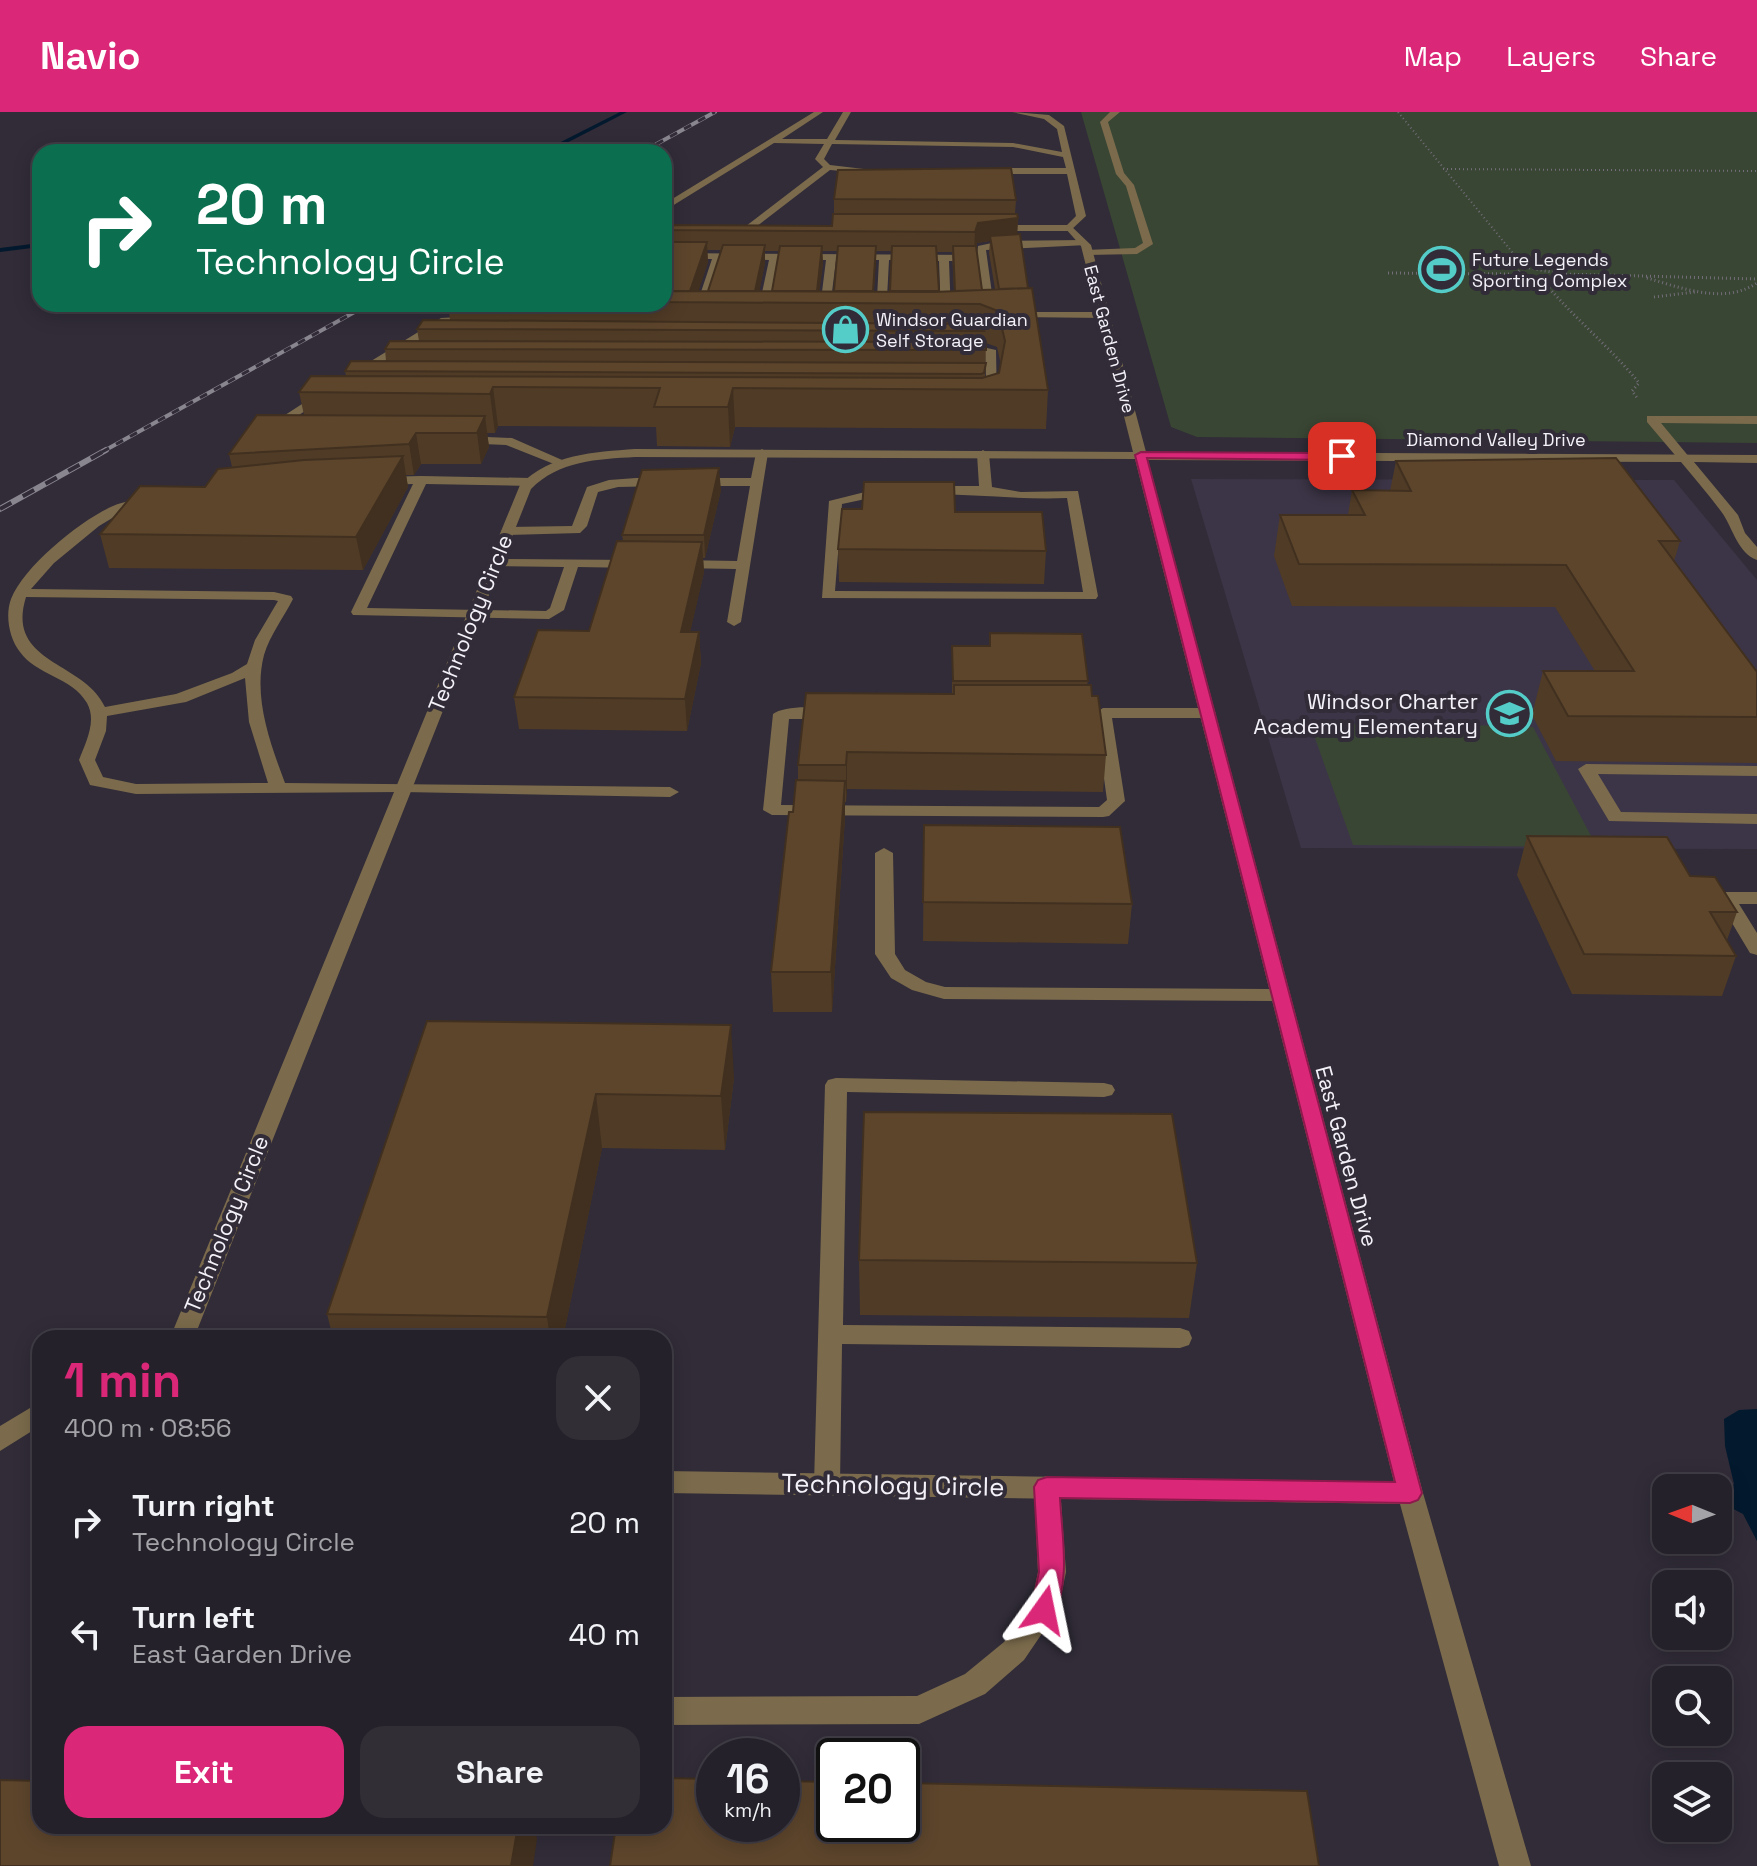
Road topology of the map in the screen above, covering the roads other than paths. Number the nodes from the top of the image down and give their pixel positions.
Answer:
1 (819, 112) edge
2 (847, 112) edge
3 (1016, 112) edge
4 (1116, 112) edge
5 (773, 141) junction
6 (829, 142) junction
7 (1066, 155) junction
8 (828, 167) junction
9 (889, 171) edge
10 (979, 171) edge
11 (1069, 171) junction
12 (672, 203) edge
13 (735, 228) edge
14 (749, 228) junction
15 (765, 228) edge
16 (983, 228) edge
17 (1081, 241) junction
18 (718, 257) junction
19 (774, 257) junction
20 (831, 257) junction
21 (884, 257) junction
22 (944, 258) junction
23 (982, 258) junction
24 (672, 260) edge
25 (458, 312) edge
26 (1105, 315) junction
27 (497, 319) edge
28 (445, 320) junction
29 (697, 320) edge
30 (777, 320) edge
31 (808, 320) edge
32 (824, 320) junction
33 (838, 320) edge
34 (866, 321) edge
35 (880, 321) junction
36 (894, 321) edge
37 (933, 321) edge
38 (408, 342) junction
39 (439, 342) edge
40 (944, 344) edge
41 (374, 363) junction
42 (406, 363) edge
43 (977, 365) edge
44 (993, 365) junction
45 (341, 384) junction
46 (373, 384) edge
47 (978, 386) edge
48 (994, 386) junction
49 (305, 407) junction
50 (336, 407) edge
51 (980, 410) edge
52 (1757, 420) edge
53 (285, 438) edge
54 (450, 440) edge
55 (762, 453) junction
56 (983, 454) junction
57 (1141, 455) junction
58 (1684, 458) junction
59 (1757, 459) edge
60 (563, 463) junction
61 (421, 480) junction
62 (356, 482) edge
63 (530, 482) junction
64 (757, 482) junction
65 (986, 490) junction
66 (170, 499) edge
67 (508, 531) junction
68 (1757, 556) edge
69 (496, 562) junction
70 (572, 563) junction
71 (743, 565) junction
72 (22, 593) junction
73 (475, 613) junction
74 (734, 622) dead end
75 (256, 665) junction
76 (97, 713) junction
77 (1208, 713) junction
78 (842, 714) edge
79 (1757, 771) edge
80 (403, 787) junction
81 (278, 788) junction
82 (670, 792) dead end
83 (1757, 819) edge
84 (884, 853) dead end
85 (1757, 898) edge
86 (1757, 949) edge
87 (1280, 995) junction
88 (1104, 1090) dead end
89 (185, 1330) edge
90 (830, 1334) junction
91 (1180, 1338) dead end
92 (32, 1418) edge
93 (0, 1440) edge
94 (672, 1482) edge
95 (827, 1484) junction
96 (1047, 1487) junction
97 (1410, 1493) junction
98 (672, 1711) edge
99 (1515, 1866) edge

1 - 5 street
2 - 6 street
3 - 7 street
4 - 17 street
5 - 6 street
5 - 12 street
6 - 7 street
6 - 8 street
7 - 11 street
8 - 9 street
8 - 14 street
10 - 11 street
11 - 17 street
13 - 14 street
14 - 15 street
16 - 17 street
17 - 23 street
17 - 26 street, East Garden Drive
18 - 19 street
18 - 24 street
18 - 29 street
19 - 20 street
19 - 30 street
20 - 21 street
20 - 32 street
21 - 22 street
21 - 35 street
22 - 23 street
22 - 37 street
23 - 26 street
25 - 28 street
26 - 57 street, East Garden Drive
27 - 28 street
28 - 38 street
31 - 32 street
32 - 33 street
34 - 35 street
35 - 36 street
38 - 39 street
38 - 41 street
40 - 44 street
41 - 42 street
41 - 45 street
43 - 44 street
44 - 48 street
45 - 46 street
45 - 49 street
47 - 48 street
48 - 51 street
49 - 50 street
49 - 53 street
52 - 58 street
54 - 60 street
55 - 56 street
55 - 60 street
55 - 64 street
56 - 57 street
56 - 65 street
57 - 58 street, Diamond Valley Drive
57 - 77 street, East Garden Drive
58 - 59 street, Diamond Valley Drive
58 - 68 street
60 - 63 street
61 - 62 street
61 - 63 street
61 - 73 street
63 - 67 street, Technology Circle
64 - 67 street
64 - 71 street
65 - 65 street
66 - 72 street
67 - 69 street, Technology Circle
69 - 70 street
69 - 73 street, Technology Circle
70 - 71 street
70 - 73 street
71 - 74 street
72 - 75 street
72 - 76 street
73 - 80 street, Technology Circle
75 - 76 street
75 - 81 street
76 - 81 street
77 - 78 street
77 - 87 street, East Garden Drive
79 - 83 street
80 - 81 street
80 - 82 street
80 - 89 street, Technology Circle
84 - 87 street
85 - 86 street
87 - 97 street, East Garden Drive
88 - 90 street
90 - 91 street
90 - 95 street
92 - 93 street
94 - 95 street, Technology Circle
95 - 96 street, Technology Circle
96 - 97 street, Technology Circle
96 - 98 street
97 - 99 street, East Garden Drive

